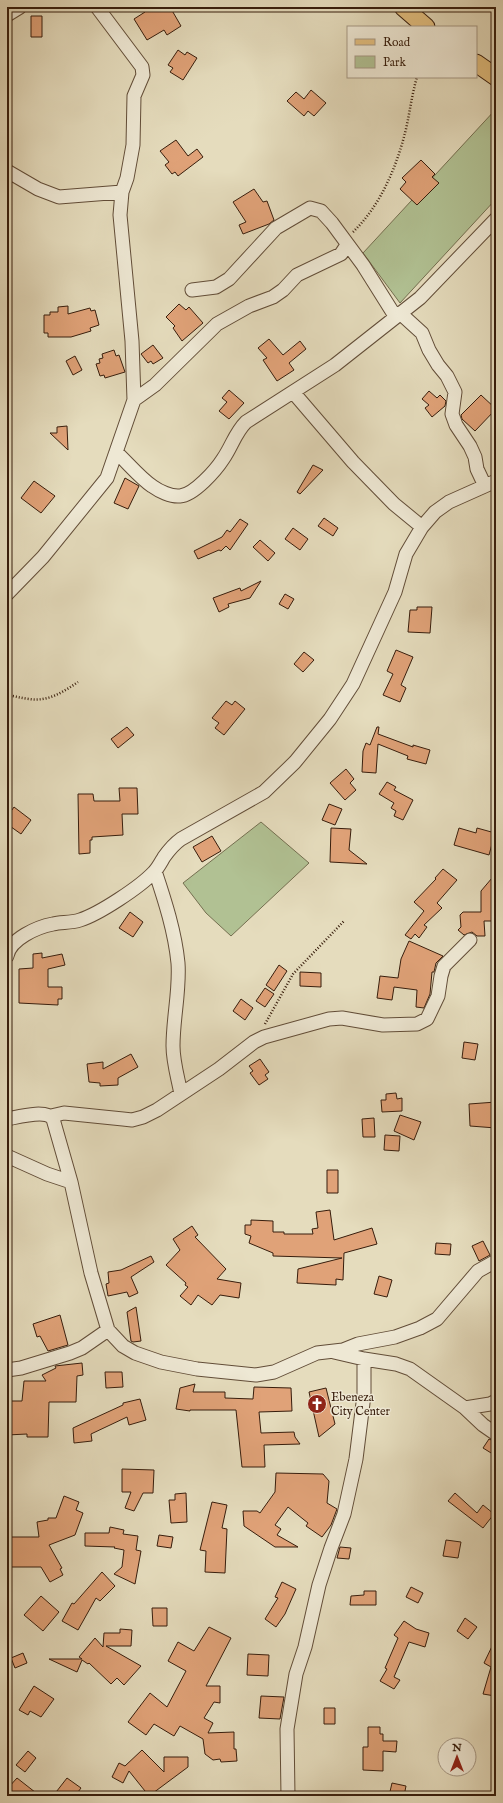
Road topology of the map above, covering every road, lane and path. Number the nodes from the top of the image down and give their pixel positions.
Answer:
1 (20, 7) edge
2 (97, 7) edge
3 (403, 7) edge
4 (7, 15) edge
5 (425, 26) edge
6 (477, 64) edge
7 (496, 77) edge
8 (417, 78) edge
9 (7, 170) edge
10 (122, 192) junction
11 (496, 219) edge
12 (345, 242) junction
13 (192, 290) dead end
14 (397, 315) junction
15 (293, 392) junction
16 (134, 400) junction
17 (116, 452) junction
18 (490, 484) edge
19 (422, 527) junction
20 (7, 594) edge
21 (78, 682) dead end
22 (7, 695) edge
23 (155, 871) junction
24 (344, 921) dead end
25 (470, 940) dead end
26 (7, 956) edge
27 (254, 1042) junction
28 (181, 1094) junction
29 (51, 1116) junction
30 (7, 1119) edge
31 (7, 1156) edge
32 (71, 1182) junction
33 (496, 1261) edge
34 (108, 1330) junction
35 (332, 1352) junction
36 (364, 1359) junction
37 (7, 1370) edge
38 (496, 1401) edge
39 (465, 1408) junction
40 (496, 1434) edge
41 (288, 1796) edge

1 - 4 street
2 - 10 street
3 - 5 main road
6 - 7 main road
8 - 12 path
9 - 10 street
10 - 16 street
11 - 14 street
12 - 13 street
12 - 14 street
12 - 16 street
14 - 15 street
14 - 18 street
15 - 17 street
15 - 19 street
16 - 17 street
17 - 20 street
18 - 19 street
19 - 23 street
21 - 22 path
23 - 26 street
23 - 28 street
24 - 27 path
25 - 27 street
27 - 28 street
28 - 29 street
29 - 30 street
29 - 32 street
31 - 32 street
32 - 34 street
33 - 35 street
34 - 35 street
34 - 37 street
35 - 36 street
36 - 39 street
36 - 41 street
38 - 39 street
39 - 40 street

